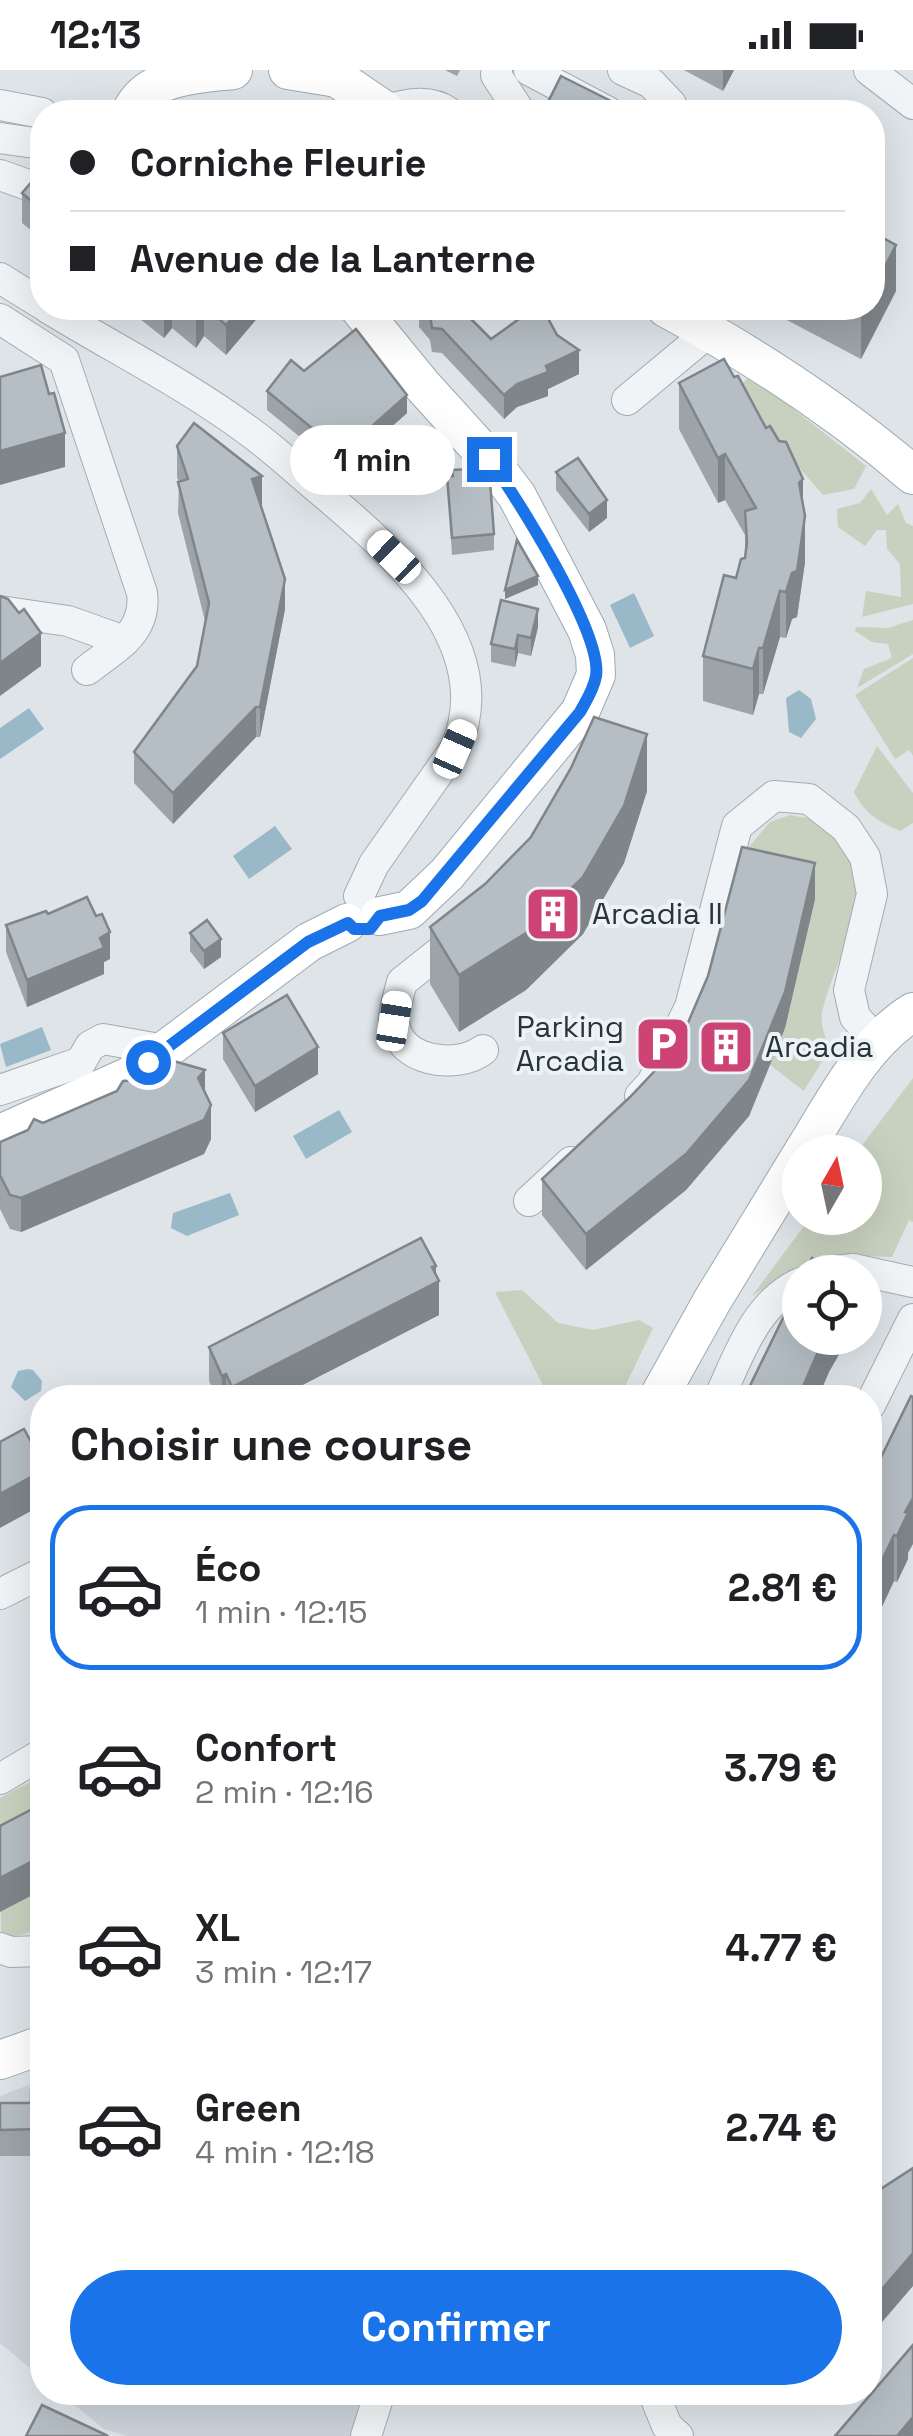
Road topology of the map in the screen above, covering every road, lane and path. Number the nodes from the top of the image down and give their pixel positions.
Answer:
1 (233, 70) edge
2 (288, 70) edge
3 (497, 70) edge
4 (529, 70) edge
5 (623, 70) edge
6 (869, 70) edge
7 (139, 100) edge
8 (369, 100) edge
9 (512, 100) edge
10 (585, 100) edge
11 (667, 100) edge
12 (913, 104) edge
13 (0, 105) edge
14 (30, 111) edge
15 (0, 138) edge
16 (30, 142) edge
17 (0, 174) edge
18 (30, 185) edge
19 (0, 278) edge
20 (30, 297) edge
21 (0, 320) edge
22 (68, 320) edge
23 (369, 320) edge
24 (689, 320) edge
25 (710, 331) junction
26 (748, 354) junction
27 (719, 382) edge
28 (627, 400) dead end
29 (913, 475) edge
30 (0, 611) edge
31 (124, 641) junction
32 (87, 670) dead end
33 (580, 712) junction
34 (577, 764) edge
35 (362, 912) junction
36 (479, 922) edge
37 (913, 1012) edge
38 (877, 1042) junction
39 (165, 1050) junction
40 (483, 1050) dead end
41 (0, 1090) edge
42 (615, 1121) edge
43 (0, 1134) edge
44 (814, 1135) edge
45 (586, 1148) edge
46 (782, 1186) edge
47 (529, 1201) dead end
48 (882, 1275) edge
49 (913, 1282) edge
50 (782, 1294) edge
51 (913, 1319) edge
52 (665, 1385) edge
53 (725, 1385) edge
54 (880, 1385) edge
55 (30, 1579) edge
56 (0, 1594) edge
57 (30, 1761) edge
58 (0, 1779) edge
59 (0, 1948) edge
60 (30, 1951) edge
61 (30, 2049) edge
62 (0, 2060) edge
63 (376, 2405) edge
64 (654, 2405) edge
65 (672, 2431) edge
66 (366, 2436) edge

1 - 7 main road
2 - 8 main road
3 - 9 street
4 - 10 street
5 - 11 street
6 - 12 street
13 - 14 street
15 - 16 street
17 - 18 street
19 - 20 street
21 - 31 street
22 - 35 street
23 - 33 main road
24 - 25 main road
25 - 26 main road
25 - 28 street
26 - 27 street
26 - 29 main road
30 - 31 street
31 - 32 street
33 - 34 street
33 - 35 main road
35 - 39 main road
36 - 40 street
37 - 38 main road
38 - 42 street
38 - 44 main road
39 - 41 street
39 - 43 main road
45 - 47 street
46 - 52 main road
48 - 49 street
50 - 53 street
51 - 54 street
55 - 56 street
57 - 58 street
59 - 60 street
61 - 62 main road
63 - 66 street
64 - 65 street

